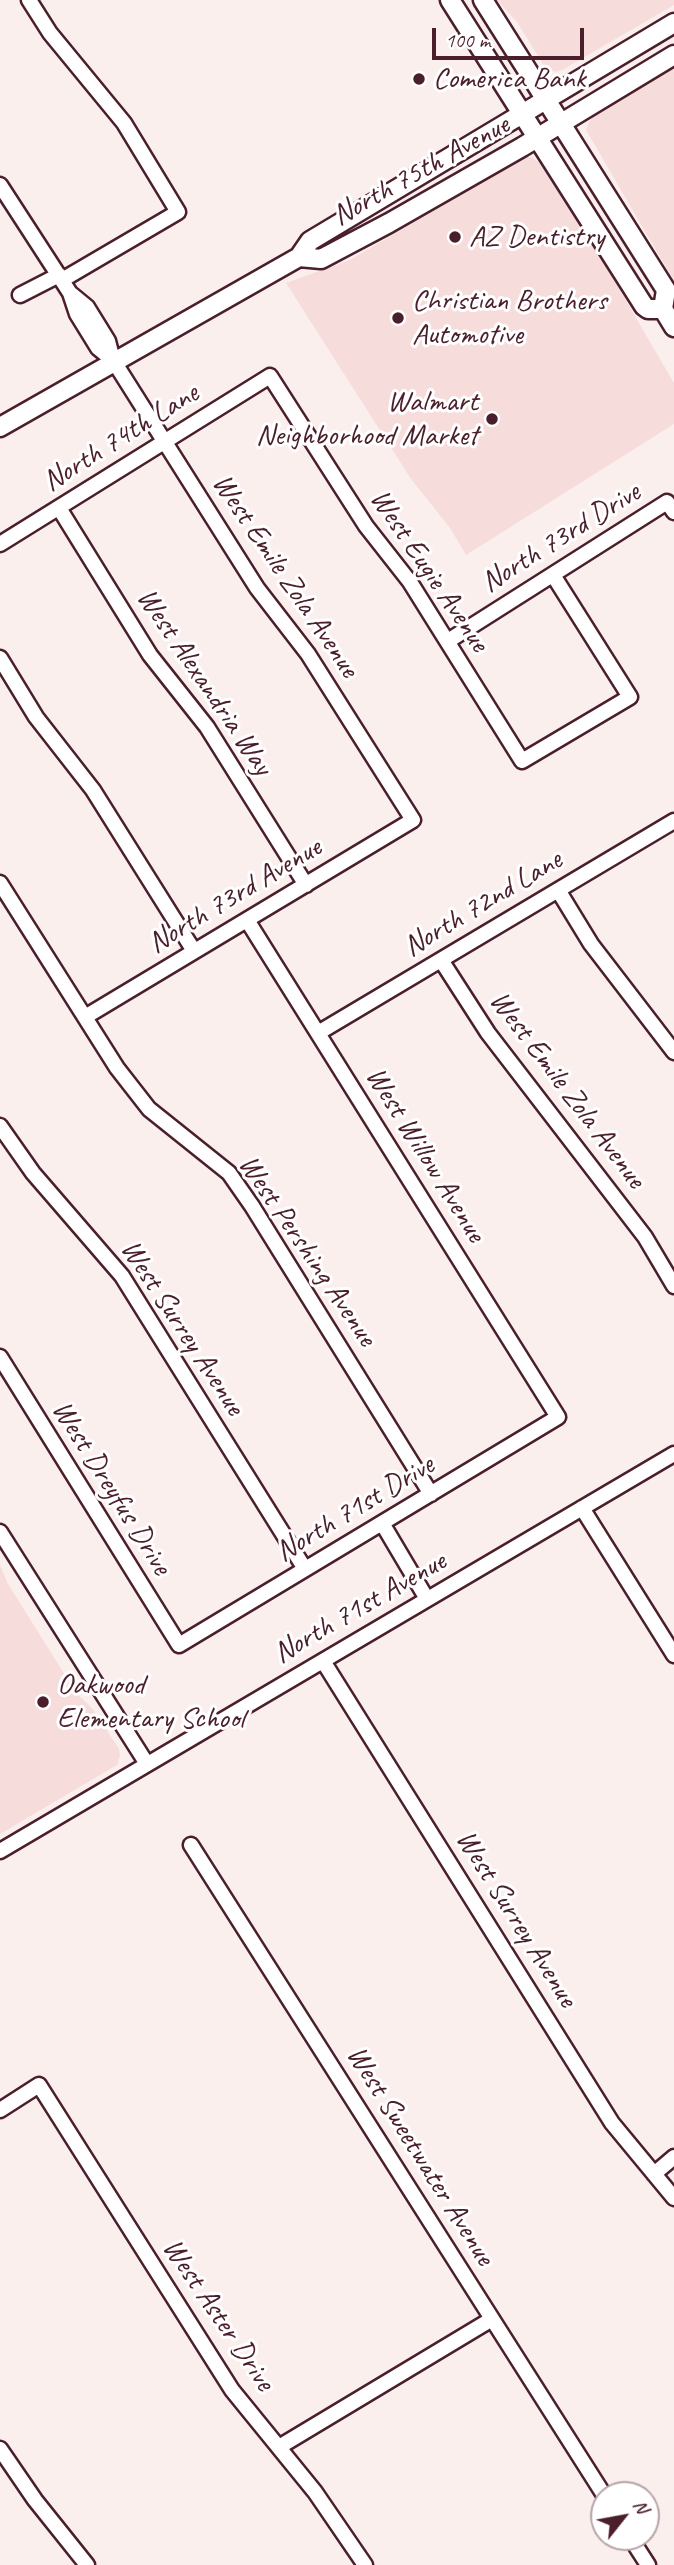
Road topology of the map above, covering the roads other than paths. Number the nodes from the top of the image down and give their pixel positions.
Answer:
1 (29, 0) edge
2 (450, 0) edge
3 (483, 0) edge
4 (674, 23) edge
5 (674, 55) edge
6 (547, 99) junction
7 (524, 114) junction
8 (562, 122) junction
9 (538, 137) junction
10 (0, 185) edge
11 (299, 257) junction
12 (64, 283) junction
13 (20, 295) dead end
14 (663, 309) junction
15 (674, 327) edge
16 (113, 360) junction
17 (270, 376) joint
18 (0, 426) edge
19 (164, 440) junction
20 (671, 507) edge
21 (59, 508) junction
22 (0, 544) edge
23 (553, 575) junction
24 (448, 641) junction
25 (0, 659) edge
26 (413, 820) joint
27 (674, 821) edge
28 (0, 883) edge
29 (306, 885) junction
30 (558, 890) junction
31 (5, 899) edge
32 (247, 920) junction
33 (194, 951) junction
34 (441, 960) junction
35 (85, 1017) junction
36 (318, 1033) junction
37 (674, 1052) edge
38 (0, 1126) edge
39 (674, 1286) edge
40 (0, 1357) edge
41 (558, 1417) joint
42 (674, 1454) edge
43 (431, 1494) junction
44 (582, 1508) junction
45 (382, 1523) junction
46 (0, 1532) edge
47 (305, 1569) junction
48 (427, 1599) junction
49 (179, 1645) joint
50 (674, 1655) edge
51 (323, 1661) junction
52 (146, 1764) junction
53 (191, 1845) dead end
54 (0, 1851) edge
55 (0, 2110) edge
56 (674, 2157) edge
57 (654, 2174) junction
58 (674, 2198) edge
59 (492, 2319) junction
60 (279, 2447) junction
61 (0, 2448) edge
62 (595, 2481) edge
63 (87, 2565) edge
64 (365, 2565) edge

1 - 12 street
2 - 7 main road
3 - 6 main road
4 - 6 main road, North 75th Avenue
5 - 8 main road, North 75th Avenue
6 - 7 main road, North 75th Avenue
6 - 8 main road
7 - 9 main road
7 - 11 main road, North 75th Avenue
8 - 9 main road, North 75th Avenue
8 - 14 main road
9 - 11 main road, North 75th Avenue
9 - 14 main road
10 - 12 street
11 - 16 main road, North 75th Avenue
12 - 13 street
12 - 16 street
14 - 15 main road
16 - 18 main road, North 75th Avenue
16 - 19 street, West Emile Zola Avenue
17 - 19 street, North 74th Lane
17 - 24 street, West Eugie Avenue
19 - 21 street, North 74th Lane
19 - 26 street, West Emile Zola Avenue
20 - 23 street, North 73rd Drive
21 - 22 street, North 74th Lane
21 - 29 street, West Alexandria Way
23 - 24 street, North 73rd Drive
23 - 24 street, West Eugie Avenue
25 - 33 street
26 - 29 street, North 73rd Avenue
27 - 30 street, North 72nd Lane
28 - 31 street, West Pershing Avenue
29 - 32 street, North 73rd Avenue
30 - 34 street, North 72nd Lane
30 - 37 street
31 - 35 street, West Pershing Avenue
32 - 33 street, North 73rd Avenue
32 - 36 street, West Willow Avenue
33 - 35 street, North 73rd Avenue
34 - 36 street, North 72nd Lane
34 - 39 street, West Emile Zola Avenue
35 - 43 street, West Pershing Avenue
36 - 41 street, West Willow Avenue
38 - 47 street, West Surrey Avenue
40 - 49 street, West Dreyfus Drive
41 - 43 street, North 71st Drive
42 - 44 street, North 71st Avenue
43 - 45 street, North 71st Drive
44 - 48 street, North 71st Avenue
44 - 50 street
45 - 47 street, North 71st Drive
45 - 48 street
46 - 52 street
47 - 49 street, North 71st Drive
48 - 51 street, North 71st Avenue
51 - 52 street, North 71st Avenue
51 - 57 street, West Surrey Avenue
52 - 54 street, North 71st Avenue
53 - 59 street, West Sweetwater Avenue
55 - 60 street, West Aster Drive
56 - 57 street
57 - 58 street, West Surrey Avenue
59 - 60 street
59 - 62 street, West Sweetwater Avenue
60 - 64 street, West Aster Drive
61 - 63 street

